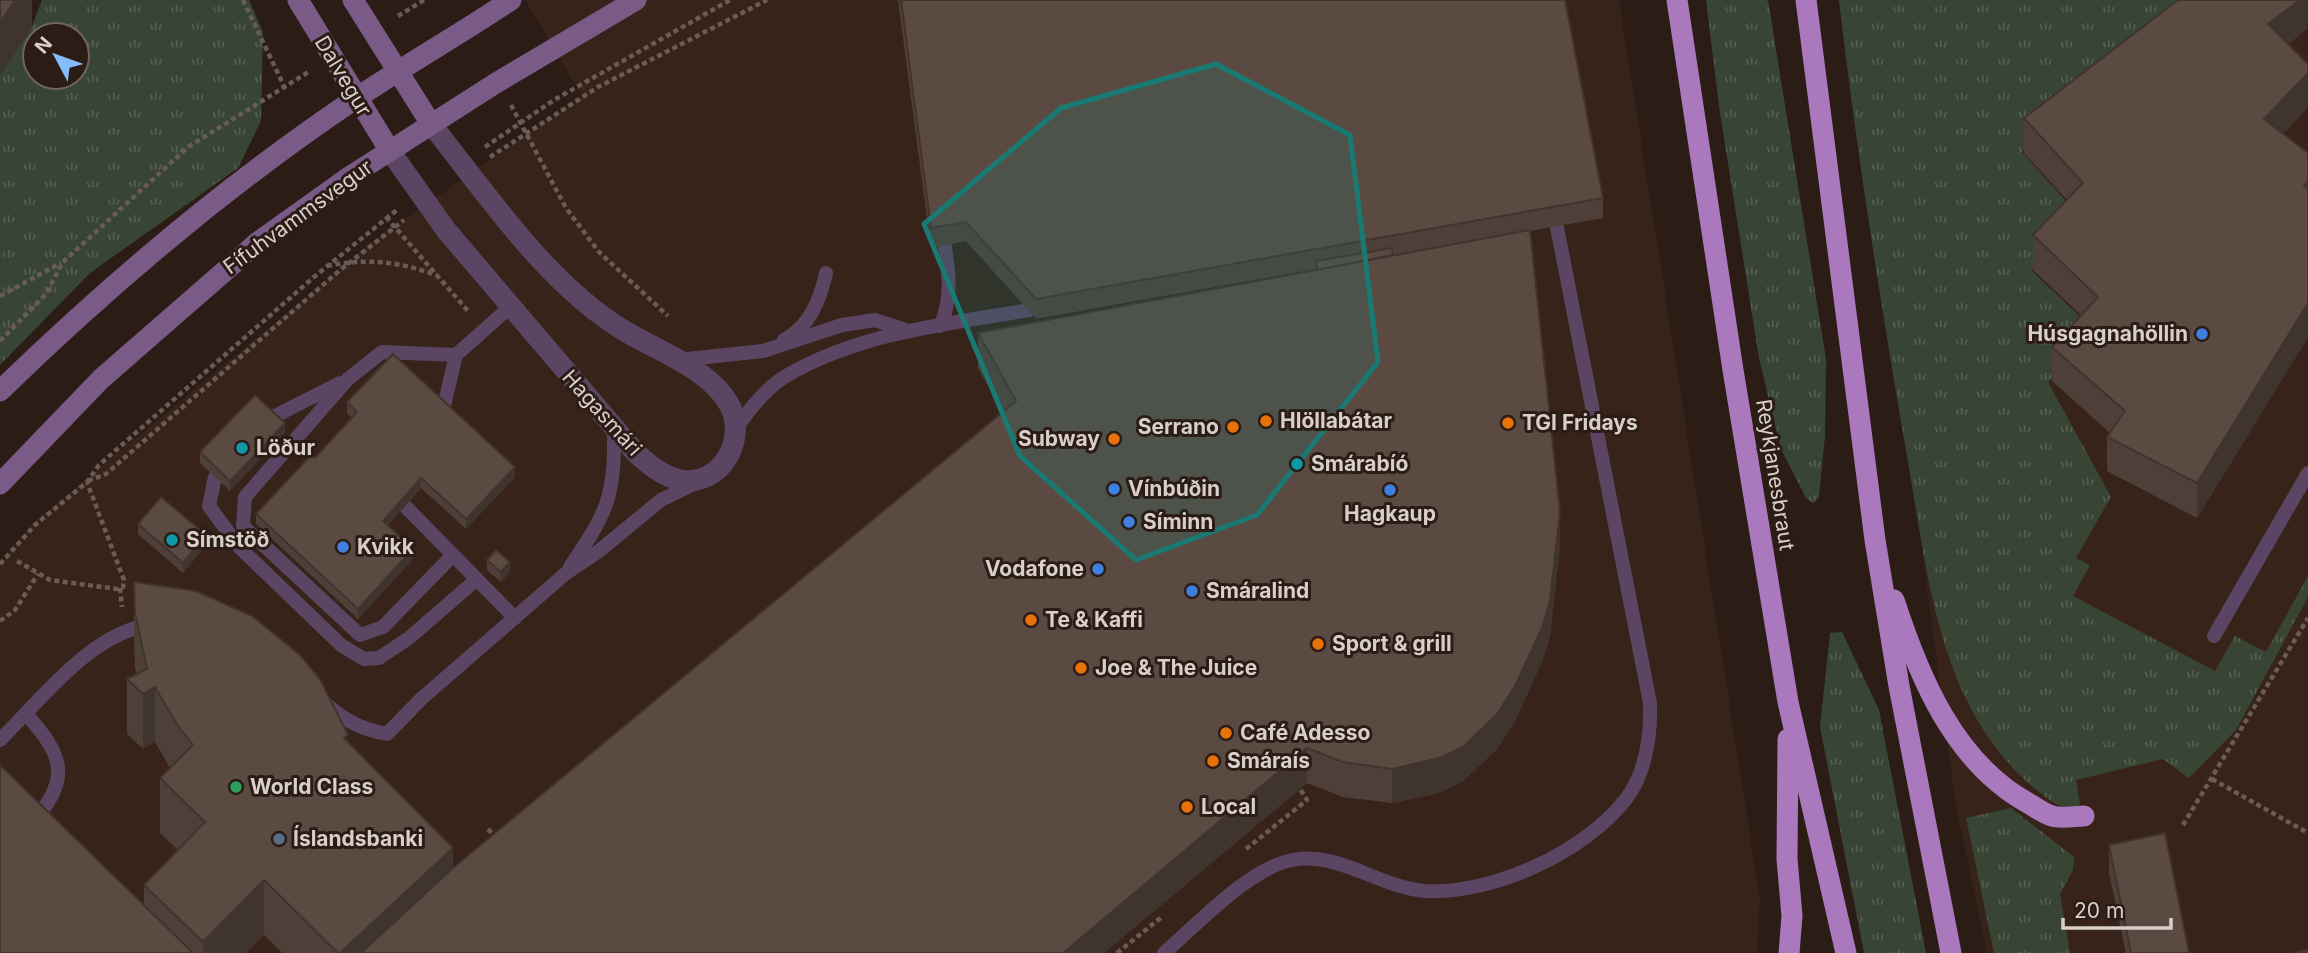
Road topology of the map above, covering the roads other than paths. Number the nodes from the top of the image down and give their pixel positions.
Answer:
1 (298, 0) edge
2 (353, 0) edge
3 (511, 0) edge
4 (636, 0) edge
5 (1677, 0) edge
6 (1806, 0) edge
7 (397, 74) junction
8 (356, 99) junction
9 (431, 124) junction
10 (390, 151) junction
11 (1550, 196) edge
12 (940, 218) edge
13 (826, 273) dead end
14 (510, 307) junction
15 (1029, 310) edge
16 (940, 326) junction
17 (905, 330) junction
18 (763, 351) junction
19 (456, 355) junction
20 (674, 360) junction
21 (348, 380) junction
22 (0, 391) edge
23 (443, 410) edge
24 (269, 419) edge
25 (738, 426) junction
26 (614, 428) junction
27 (2308, 473) edge
28 (215, 477) edge
29 (704, 479) junction
30 (0, 484) edge
31 (405, 506) edge
32 (1875, 540) junction
33 (453, 555) junction
34 (565, 573) junction
35 (477, 579) junction
36 (515, 618) junction
37 (162, 625) edge
38 (2214, 636) dead end
39 (314, 694) edge
40 (1788, 702) junction
41 (26, 714) junction
42 (0, 740) edge
43 (2084, 816) dead end
44 (28, 827) edge
45 (1164, 953) edge
46 (1789, 953) edge
47 (1846, 953) edge
48 (1951, 953) edge

1 - 8 main road, Dalvegur
2 - 7 main road
3 - 7 main road
4 - 9 main road, Fífuhvammsvegur
5 - 40 highway, Reykjanesbraut
6 - 32 highway
7 - 8 main road
7 - 9 main road
8 - 10 main road, Dalvegur
8 - 22 main road
9 - 10 main road, Fífuhvammsvegur
9 - 20 street
10 - 14 street, Hagasmári
10 - 30 main road, Fífuhvammsvegur
11 - 45 lane
12 - 16 lane
13 - 18 lane
14 - 19 lane
14 - 26 street, Hagasmári
15 - 16 lane
16 - 17 lane
17 - 18 lane
17 - 25 lane
18 - 20 lane
19 - 21 lane
19 - 23 lane
20 - 25 street
21 - 24 lane
21 - 33 lane
25 - 29 street
26 - 29 street, Hagasmári
26 - 34 lane
27 - 38 lane
28 - 35 lane
29 - 34 lane
31 - 33 lane
32 - 43 highway
32 - 48 highway
33 - 35 lane
34 - 36 lane
35 - 36 lane
36 - 39 lane
37 - 41 lane
40 - 46 highway
40 - 47 highway, Reykjanesbraut
41 - 42 lane
41 - 44 lane

